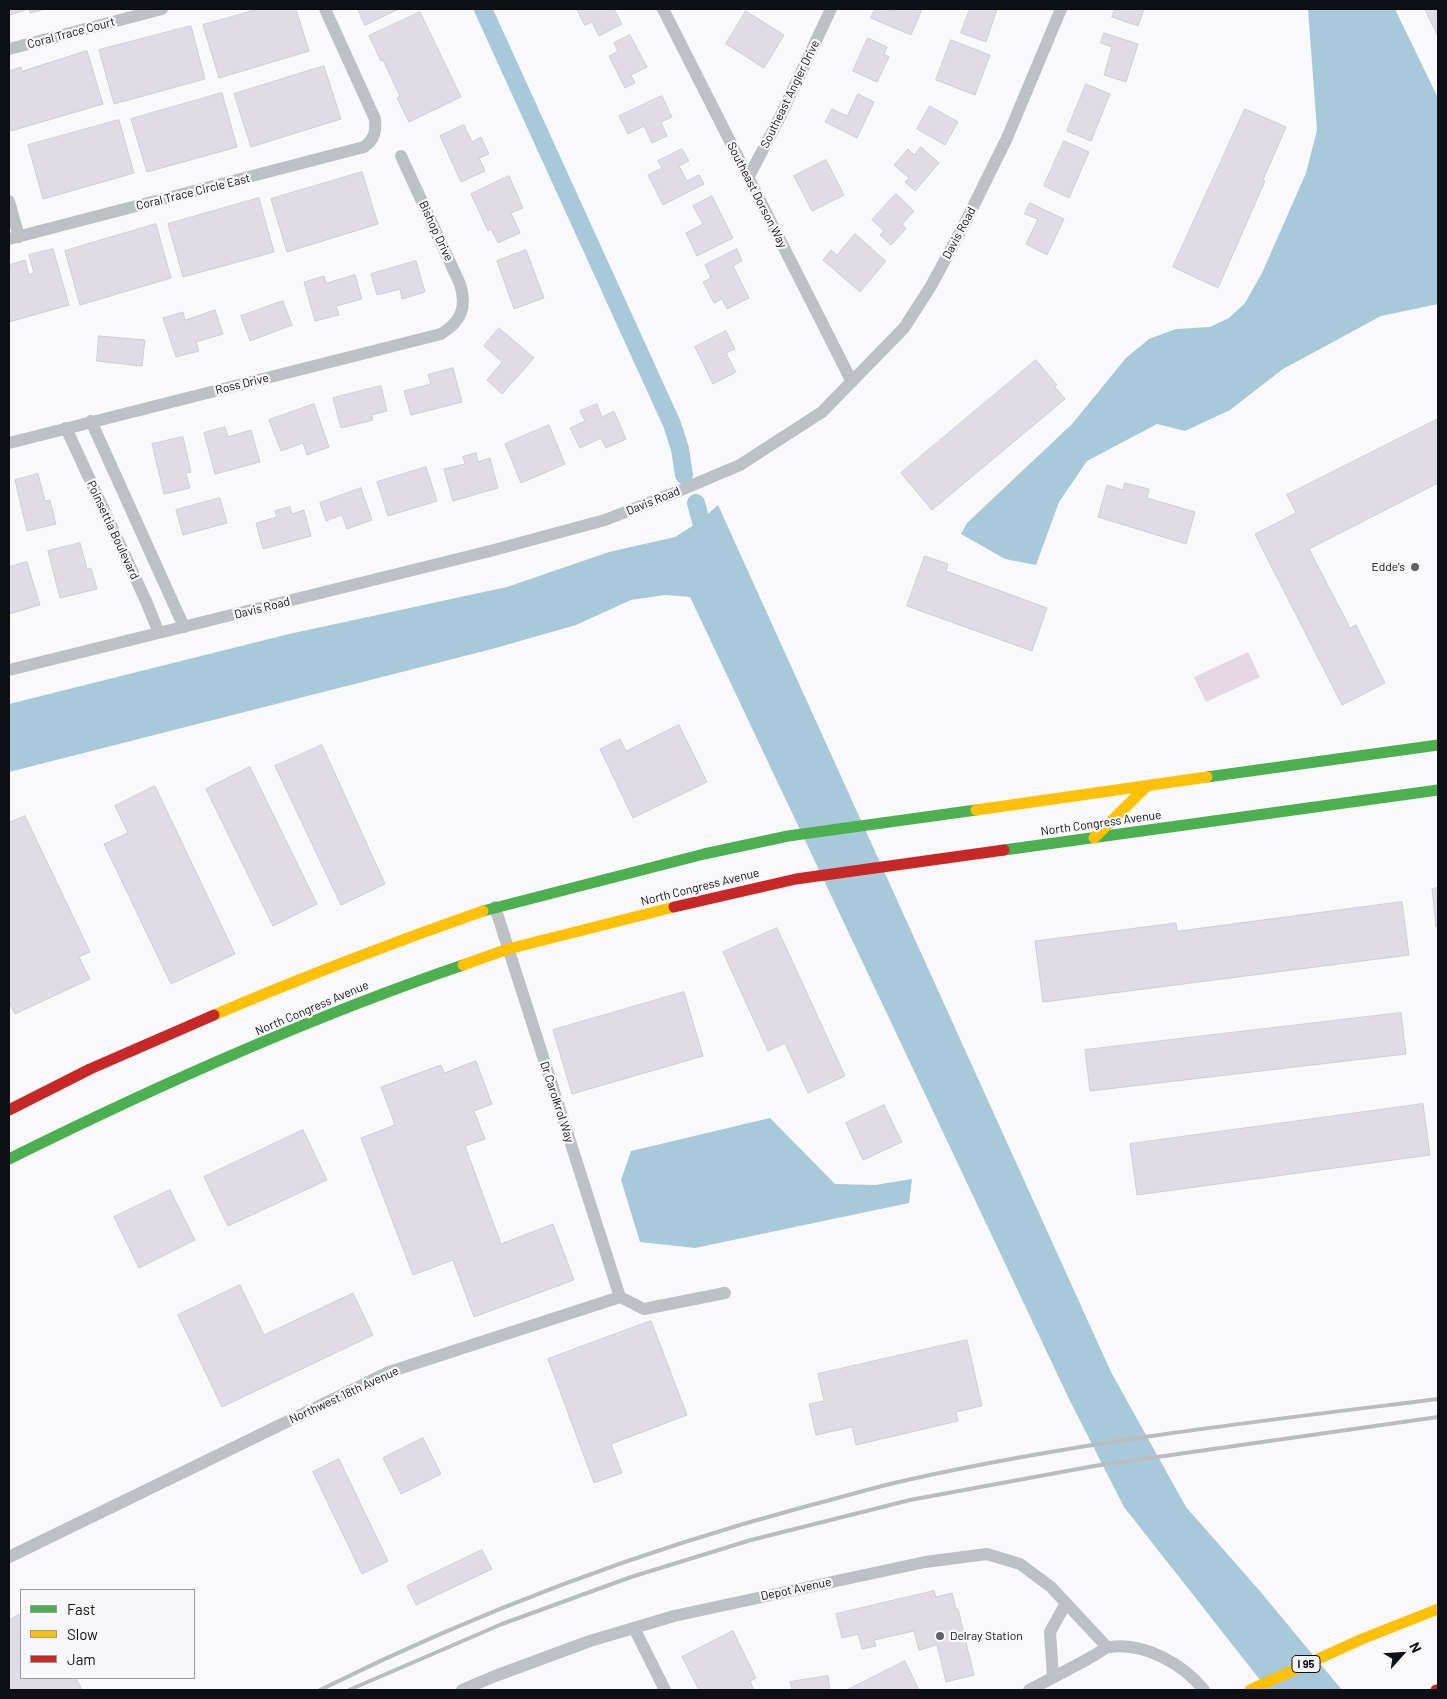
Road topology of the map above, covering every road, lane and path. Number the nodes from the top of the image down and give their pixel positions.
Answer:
1 (162, 9) edge
2 (325, 9) edge
3 (663, 9) edge
4 (831, 9) edge
5 (1061, 9) edge
6 (9, 50) edge
7 (401, 156) dead end
8 (748, 178) junction
9 (9, 201) edge
10 (14, 238) edge
11 (463, 307) joint
12 (852, 382) junction
13 (91, 421) junction
14 (66, 428) junction
15 (9, 443) edge
16 (184, 627) junction
17 (159, 633) junction
18 (9, 670) edge
19 (1438, 745) edge
20 (1148, 786) junction
21 (1438, 790) edge
22 (1094, 838) junction
23 (495, 907) junction
24 (508, 949) junction
25 (9, 1110) edge
26 (9, 1159) edge
27 (725, 1293) dead end
28 (620, 1297) junction
29 (9, 1557) edge
30 (1066, 1603) junction
31 (1438, 1609) edge
32 (634, 1628) junction
33 (1107, 1647) junction
34 (1053, 1677) junction
35 (462, 1690) edge
36 (666, 1690) edge
37 (1029, 1690) edge
38 (1204, 1690) edge
39 (1250, 1690) edge

1 - 6 street, Coral Trace Court
2 - 10 street, Coral Trace Circle East
3 - 8 street, Southeast Dorson Way
4 - 8 street, Southeast Angler Drive
5 - 12 street, Davis Road
7 - 11 street, Bishop Drive
8 - 12 street, Southeast Dorson Way
9 - 10 street
11 - 13 street, Ross Drive
12 - 16 street, Davis Road
13 - 14 street, Ross Drive
13 - 16 street, Poinsettia Boulevard
14 - 15 street, Ross Drive
14 - 17 street, Poinsettia Boulevard
16 - 17 street, Davis Road
17 - 18 street, Davis Road
19 - 20 main road
20 - 22 main road
20 - 23 main road
21 - 22 main road, North Congress Avenue
22 - 24 main road, North Congress Avenue
23 - 24 street, Dr Carolkrol Way
23 - 25 main road
24 - 26 main road, North Congress Avenue
24 - 28 street, Dr Carolkrol Way
27 - 28 street
28 - 29 street, Northwest 18th Avenue
30 - 32 street, Depot Avenue
30 - 33 street, Depot Avenue
30 - 34 street
31 - 39 main road, I 95
32 - 35 street, Depot Avenue
32 - 36 street
33 - 34 street
33 - 38 street
34 - 37 street

